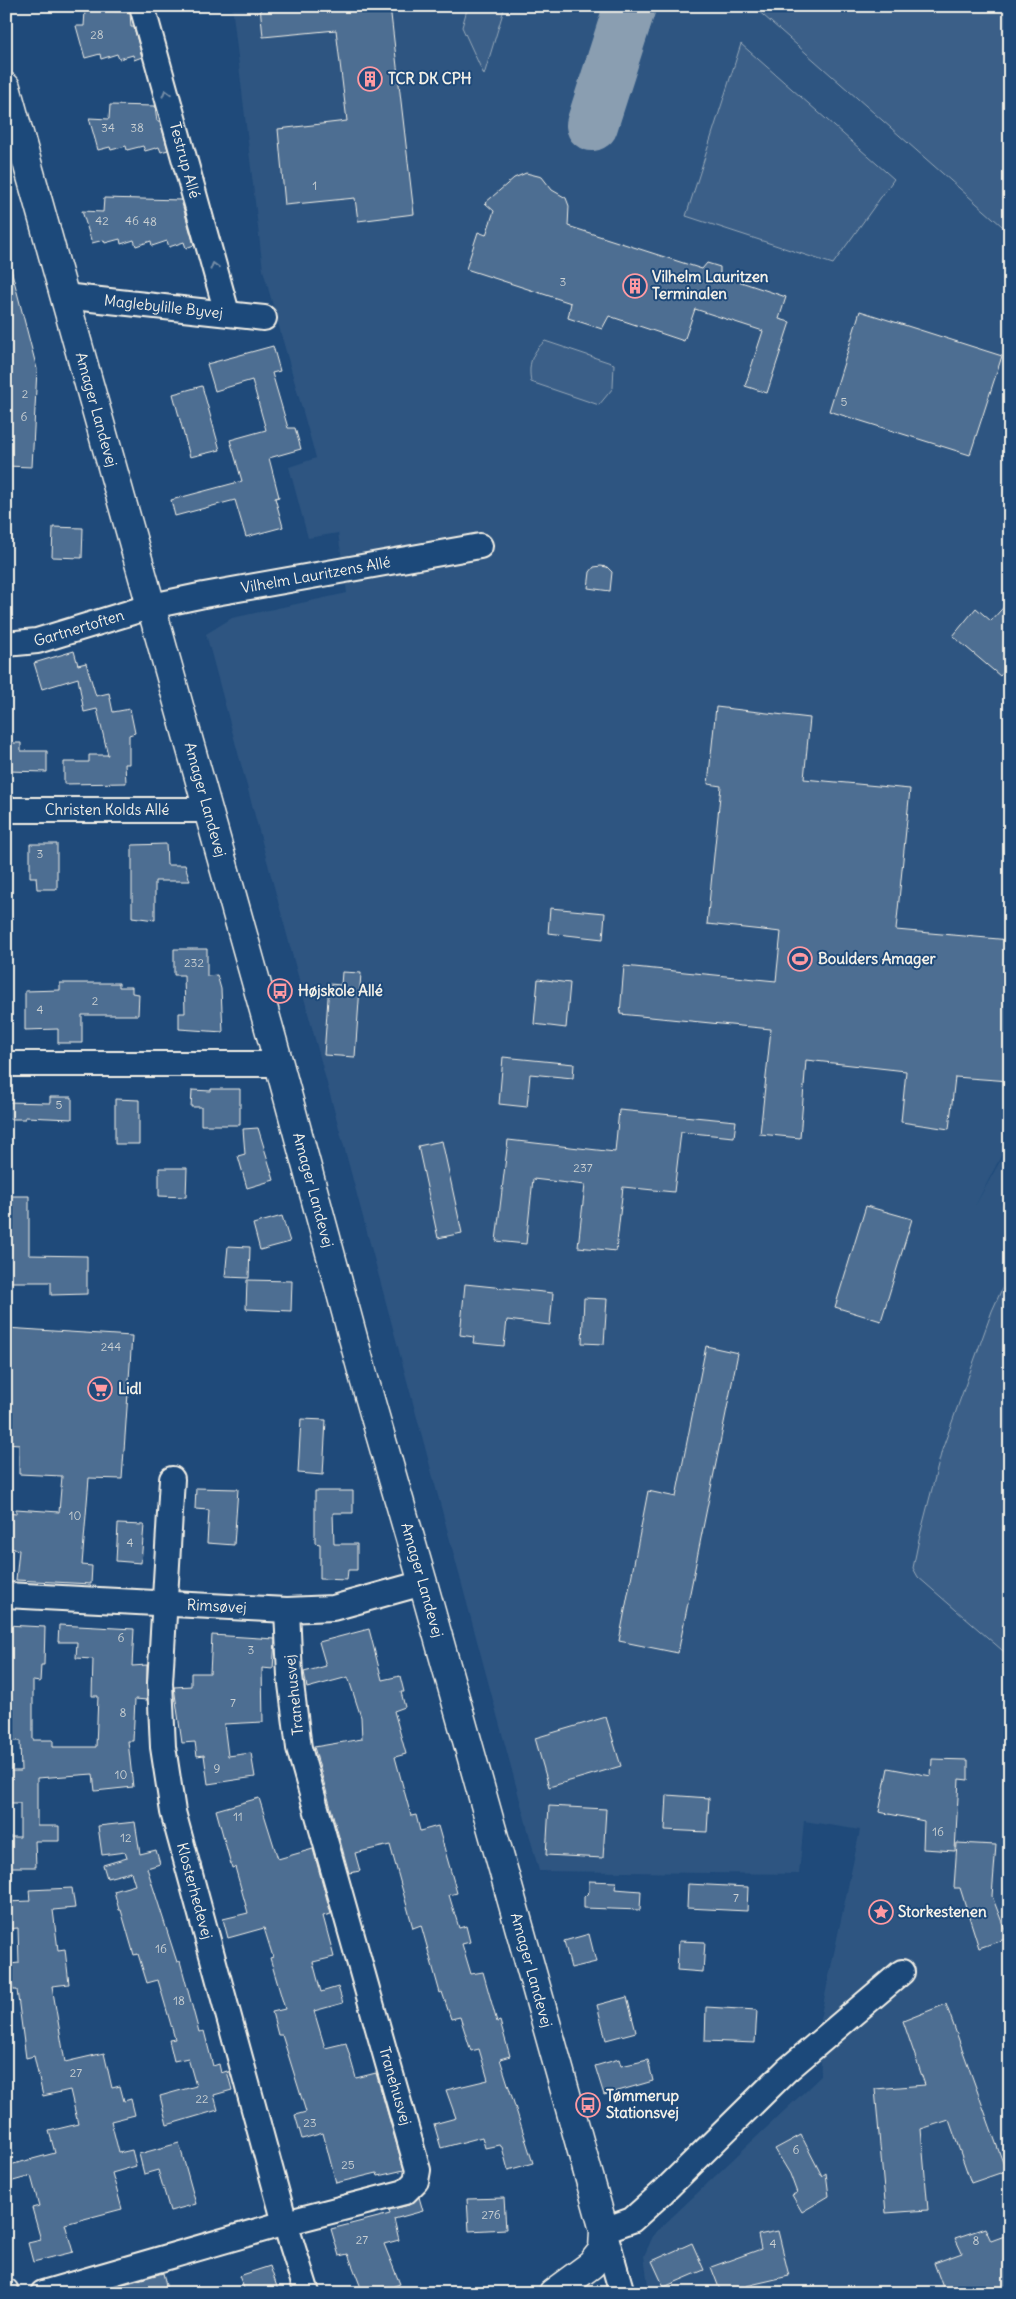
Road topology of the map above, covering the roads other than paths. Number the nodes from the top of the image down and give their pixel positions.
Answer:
1 (142, 6) edge
2 (6, 87) edge
3 (64, 296) junction
4 (227, 313) junction
5 (264, 318) dead end
6 (480, 546) dead end
7 (152, 606) junction
8 (6, 644) edge
9 (6, 810) edge
10 (208, 810) junction
11 (6, 1064) edge
12 (279, 1064) junction
13 (172, 1478) dead end
14 (423, 1582) junction
15 (6, 1595) edge
16 (164, 1604) junction
17 (287, 1610) junction
18 (902, 1972) dead end
19 (285, 2223) junction
20 (604, 2230) junction
21 (42, 2293) edge
22 (307, 2293) edge
23 (553, 2293) edge
24 (622, 2293) edge

4 -> 1 street, Testrup Allé
2 - 3 street, Amager Landevej
3 - 4 street, Maglebylille Byvej
3 - 7 street, Amager Landevej
4 - 5 street, Maglebylille Byvej
6 - 7 street, Vilhelm Lauritzens Allé
7 - 8 street, Gartnertoften
7 - 10 street, Amager Landevej
9 - 10 street, Christen Kolds Allé
10 - 12 street, Amager Landevej
11 - 12 street
12 - 14 street, Amager Landevej
13 - 16 street, Klosterhedevej
14 - 17 street, Rimsøvej
14 - 20 street, Amager Landevej
15 - 16 street, Rimsøvej
16 - 17 street, Rimsøvej
16 - 19 street, Klosterhedevej
17 - 19 street, Tranehusvej
18 - 20 street
19 - 21 street, Tranehusvej
19 - 22 street, Klosterhedevej
20 - 23 street
20 - 24 street, Amager Landevej

